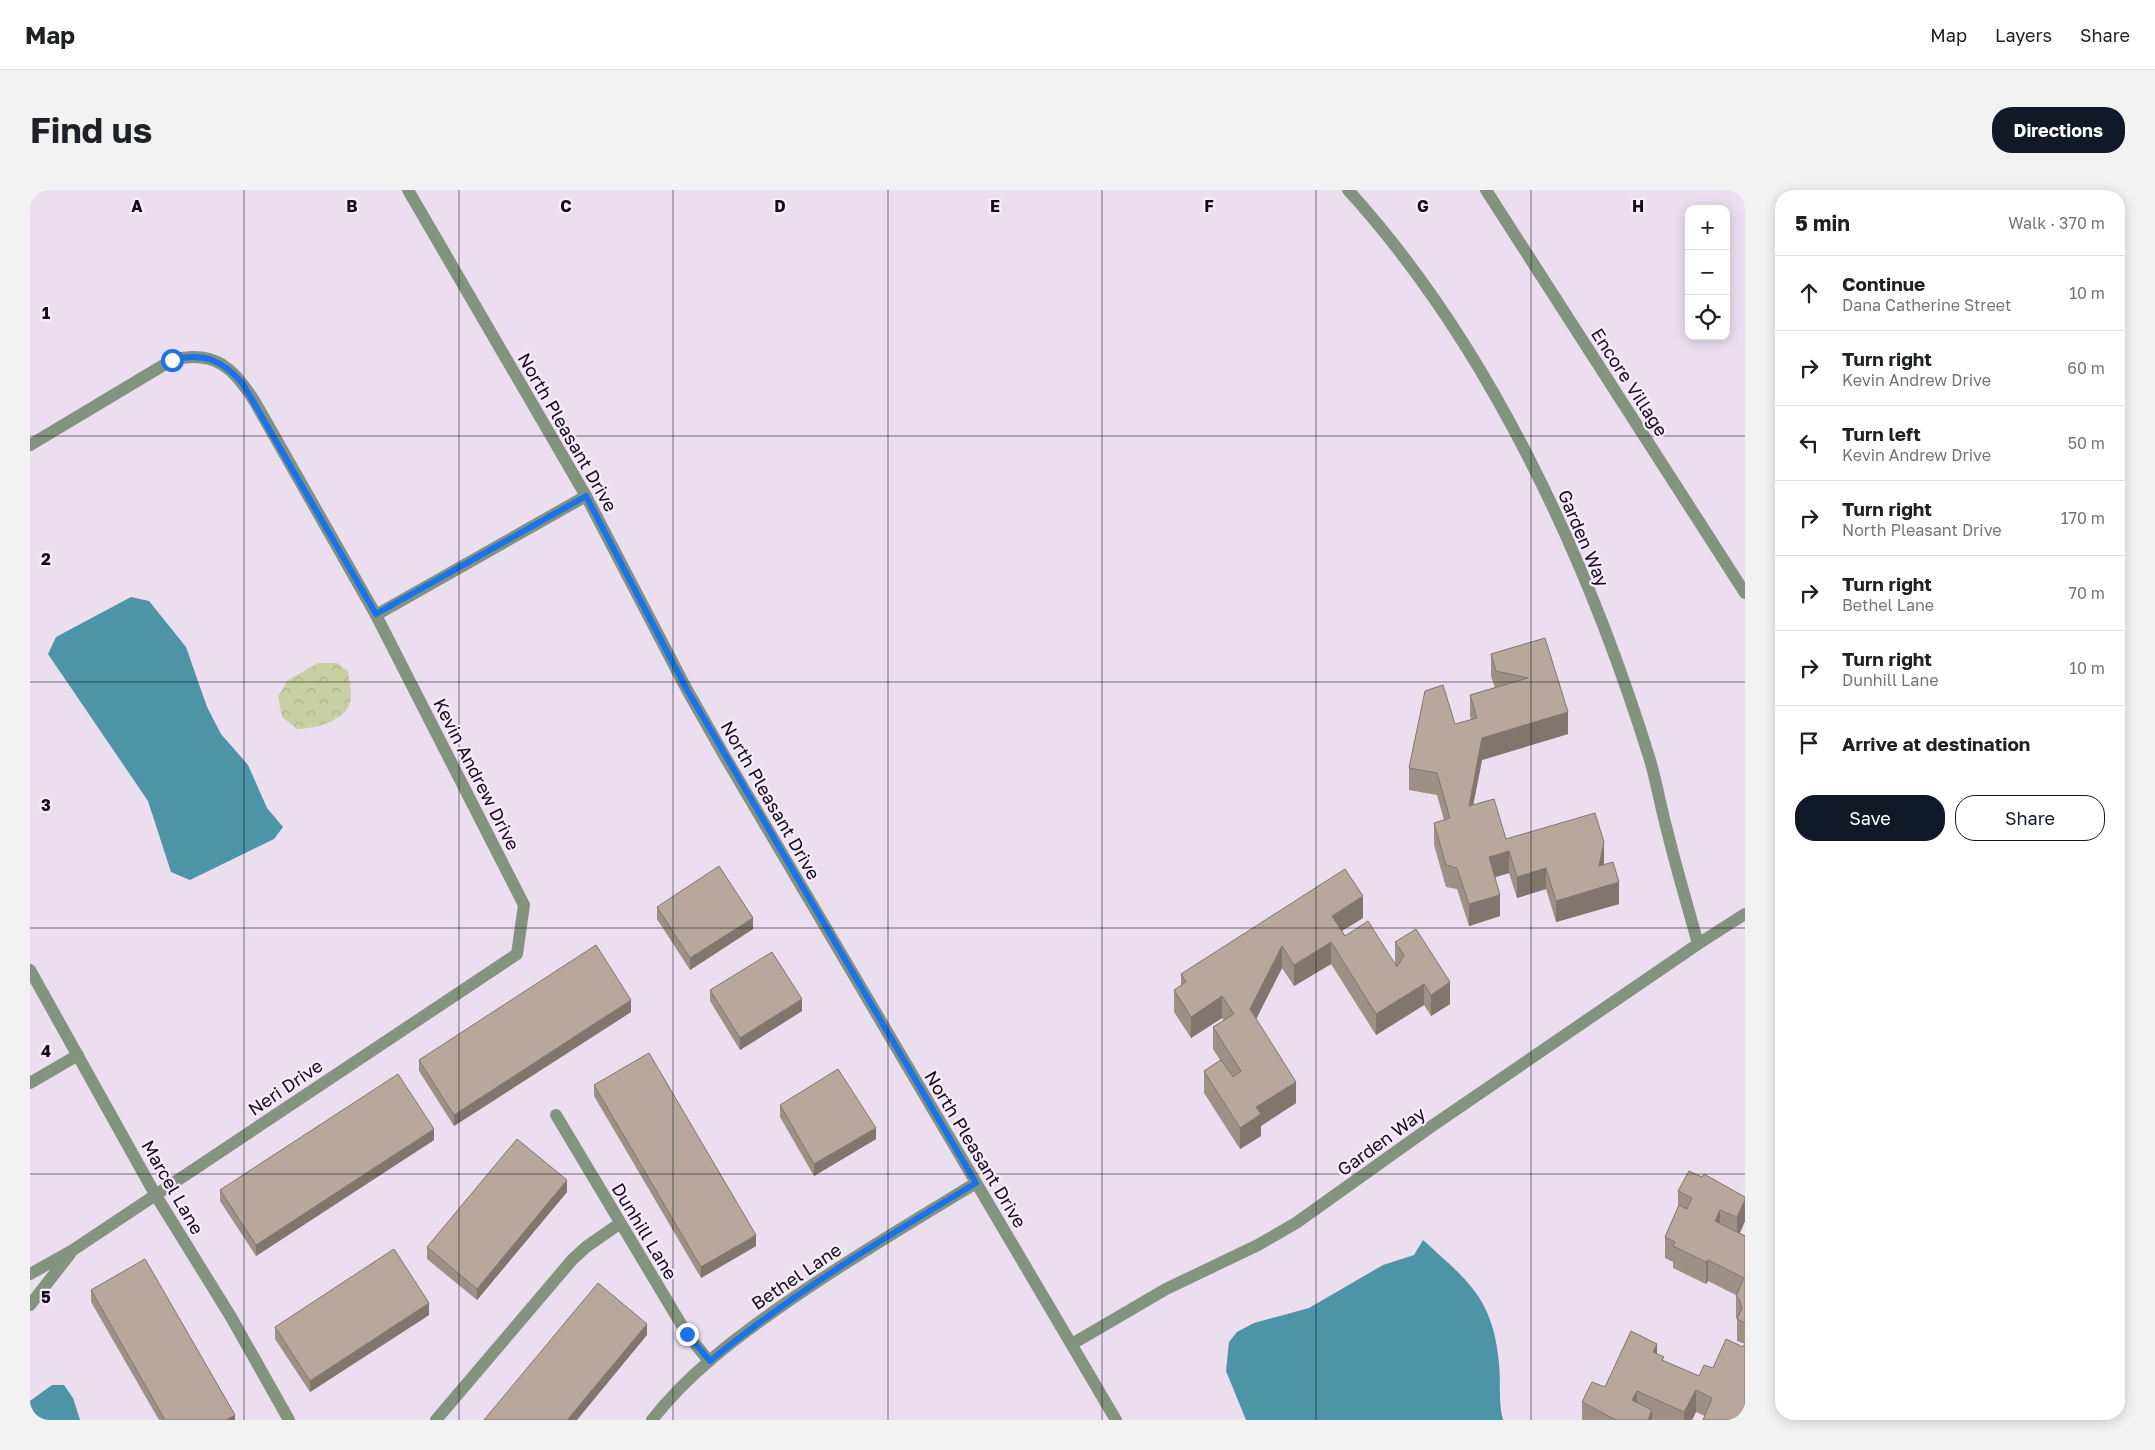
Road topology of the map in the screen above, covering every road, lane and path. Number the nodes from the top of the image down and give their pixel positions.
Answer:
1 (408, 190) edge
2 (1348, 190) edge
3 (1486, 190) edge
4 (30, 445) edge
5 (586, 496) junction
6 (1745, 593) edge
7 (376, 614) junction
8 (1745, 914) edge
9 (1698, 944) junction
10 (517, 954) joint
11 (30, 970) edge
12 (78, 1055) junction
13 (30, 1083) edge
14 (556, 1115) dead end
15 (976, 1183) junction
16 (155, 1194) junction
17 (620, 1224) junction
18 (73, 1250) junction
19 (30, 1274) edge
20 (30, 1305) edge
21 (1072, 1344) junction
22 (710, 1361) junction
23 (289, 1420) edge
24 (436, 1420) edge
25 (652, 1420) edge
26 (1116, 1420) edge

1 - 5 street, North Pleasant Drive
2 - 9 street, Garden Way
3 - 6 street, Encore Village
4 - 7 street, Kevin Andrew Drive
5 - 7 street
5 - 15 street, North Pleasant Drive
7 - 10 street, Kevin Andrew Drive
8 - 9 street, Garden Way
9 - 21 street, Garden Way
10 - 16 street, Neri Drive
11 - 12 street, Marcel Lane
12 - 13 street
12 - 16 street, Marcel Lane
14 - 17 street, Dunhill Lane
15 - 21 street, North Pleasant Drive
15 - 22 street, Bethel Lane
16 - 18 street, Neri Drive
16 - 23 street, Marcel Lane
17 - 22 street, Dunhill Lane
17 - 24 street
18 - 19 street, Neri Drive
18 - 20 street, Neri Drive
21 - 26 street, North Pleasant Drive
22 - 25 street, Bethel Lane

